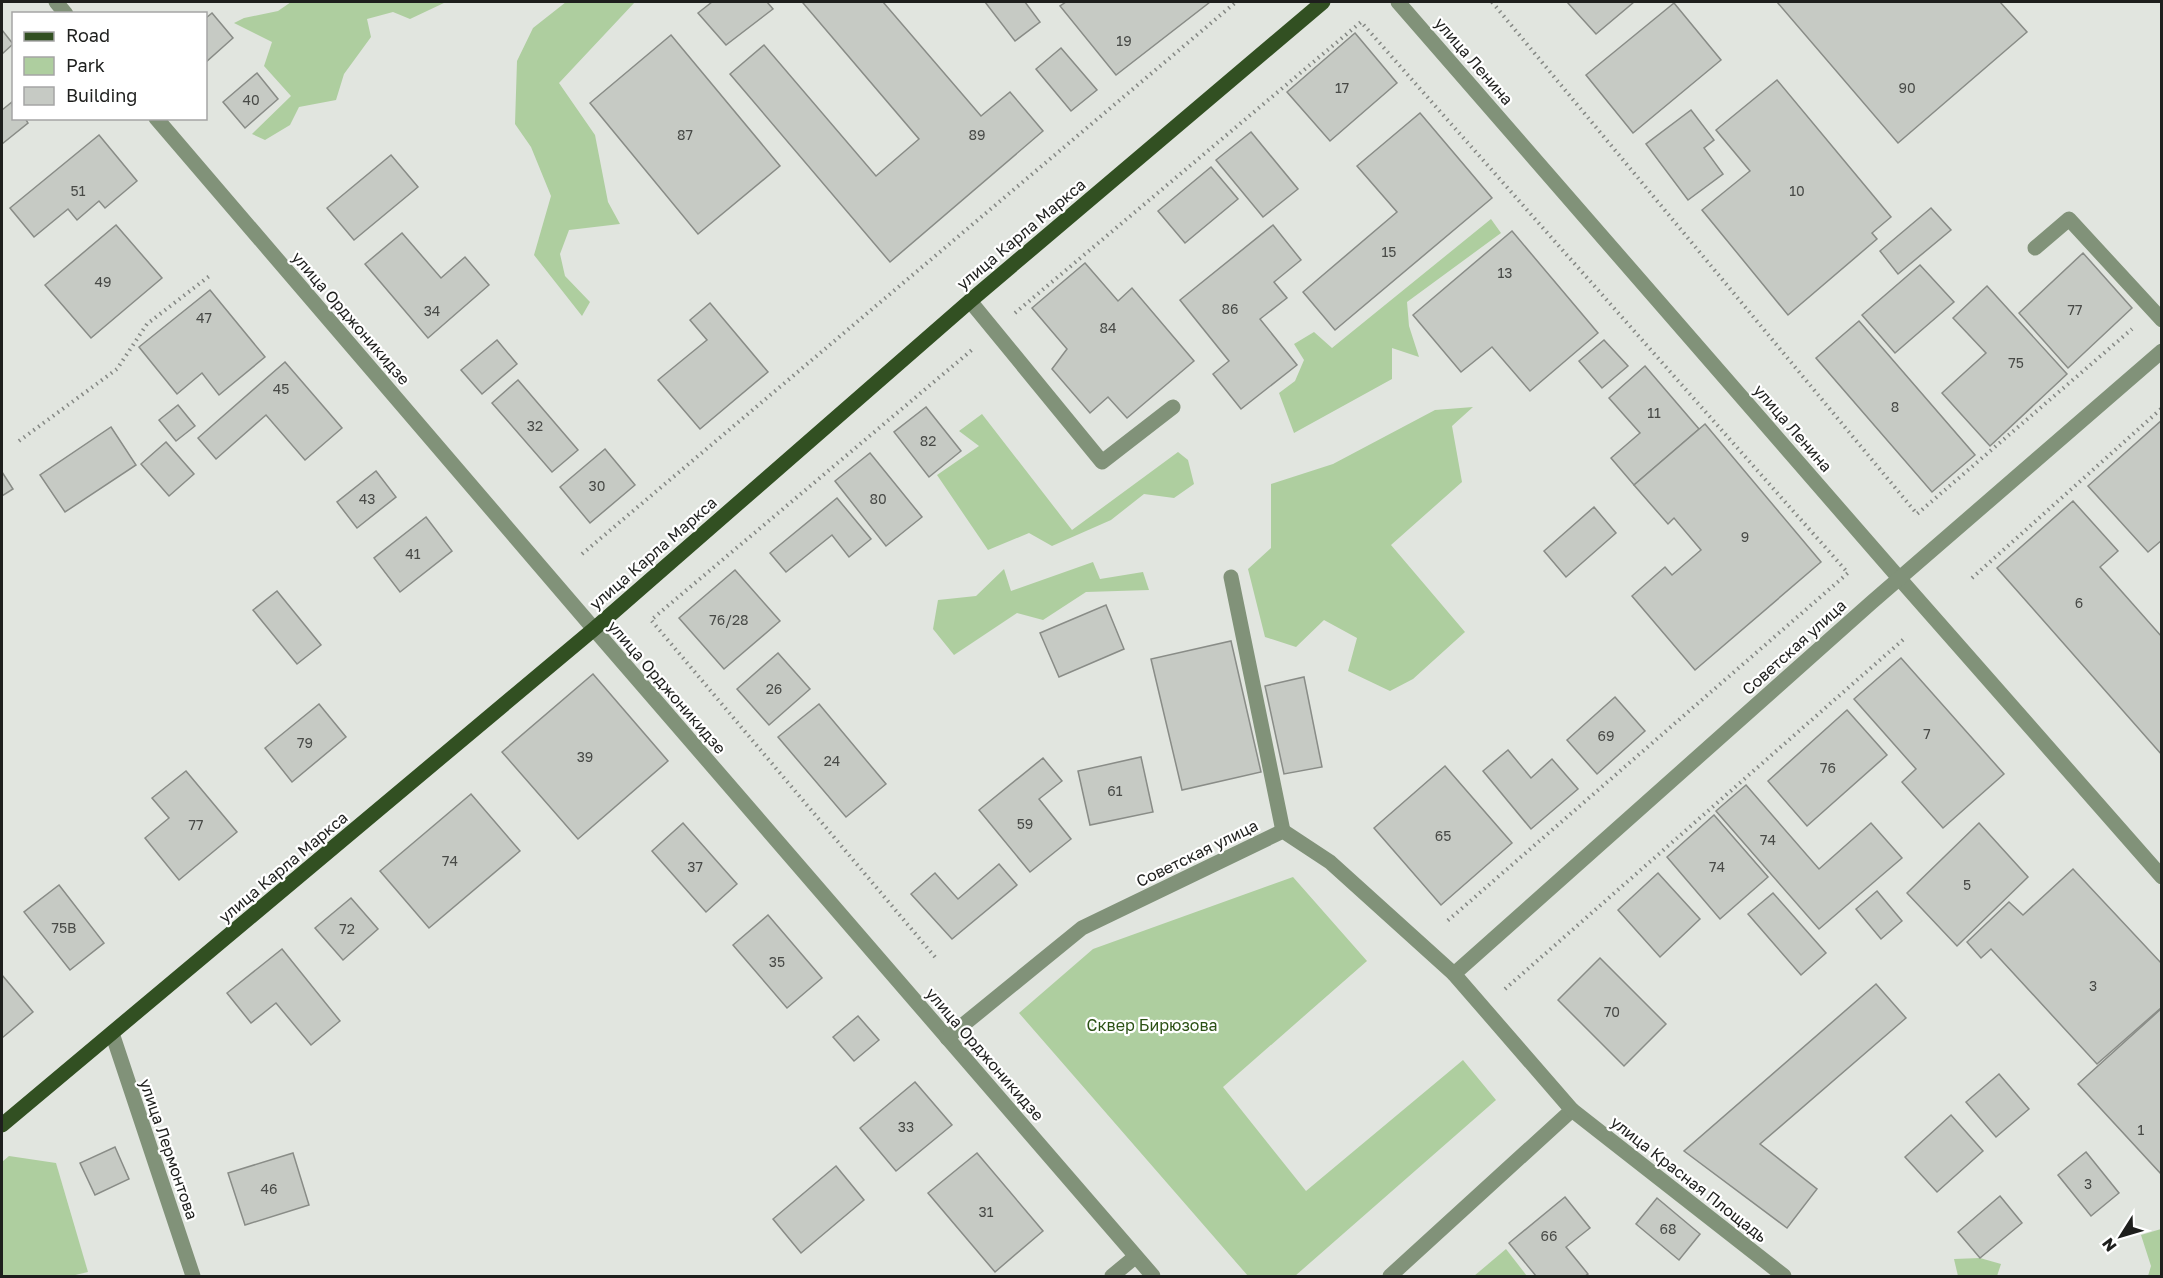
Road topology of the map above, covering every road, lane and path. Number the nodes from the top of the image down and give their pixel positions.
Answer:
1 (1236, 2) edge
2 (1323, 2) edge
3 (1398, 2) edge
4 (1492, 2) edge
5 (158, 120) edge
6 (2035, 248) dead end
7 (212, 274) dead end
8 (970, 301) junction
9 (2157, 315) edge
10 (994, 331) junction
11 (2162, 351) edge
12 (1173, 407) dead end
13 (2162, 408) edge
14 (19, 441) dead end
15 (582, 554) dead end
16 (1231, 578) dead end
17 (1899, 578) junction
18 (1972, 578) dead end
19 (594, 629) junction
20 (1905, 638) dead end
21 (1283, 831) junction
22 (2162, 877) edge
23 (1445, 924) dead end
24 (935, 957) dead end
25 (1454, 974) junction
26 (1504, 990) dead end
27 (112, 1033) junction
28 (947, 1038) junction
29 (1572, 1110) junction
30 (2, 1125) edge
31 (1135, 1257) junction
32 (193, 1276) edge
33 (1112, 1276) edge
34 (1153, 1276) edge
35 (1390, 1276) edge
36 (1784, 1276) edge

1 - 15 path
2 - 8 main road, улица Карла Маркса
3 - 17 street, улица Ленина
4 - 9 path
5 - 19 street, улица Орджоникидзе
6 - 9 street
7 - 14 path
8 - 10 street
8 - 19 main road, улица Карла Маркса
10 - 12 street
10 - 23 path
10 - 24 path
11 - 17 street, Советская улица
13 - 18 path
16 - 21 street
17 - 22 street, улица Ленина
17 - 25 street, Советская улица
19 - 27 main road, улица Карла Маркса
19 - 28 street, улица Орджоникидзе
20 - 26 path
21 - 25 street, Советская улица
21 - 28 street, Советская улица
25 - 29 street, Советская улица
27 - 30 main road, улица Карла Маркса
27 - 32 street, улица Лермонтова
28 - 31 street, улица Орджоникидзе
29 - 35 street
29 - 36 street, улица Красная Площадь
31 - 33 street
31 - 34 street, улица Орджоникидзе

